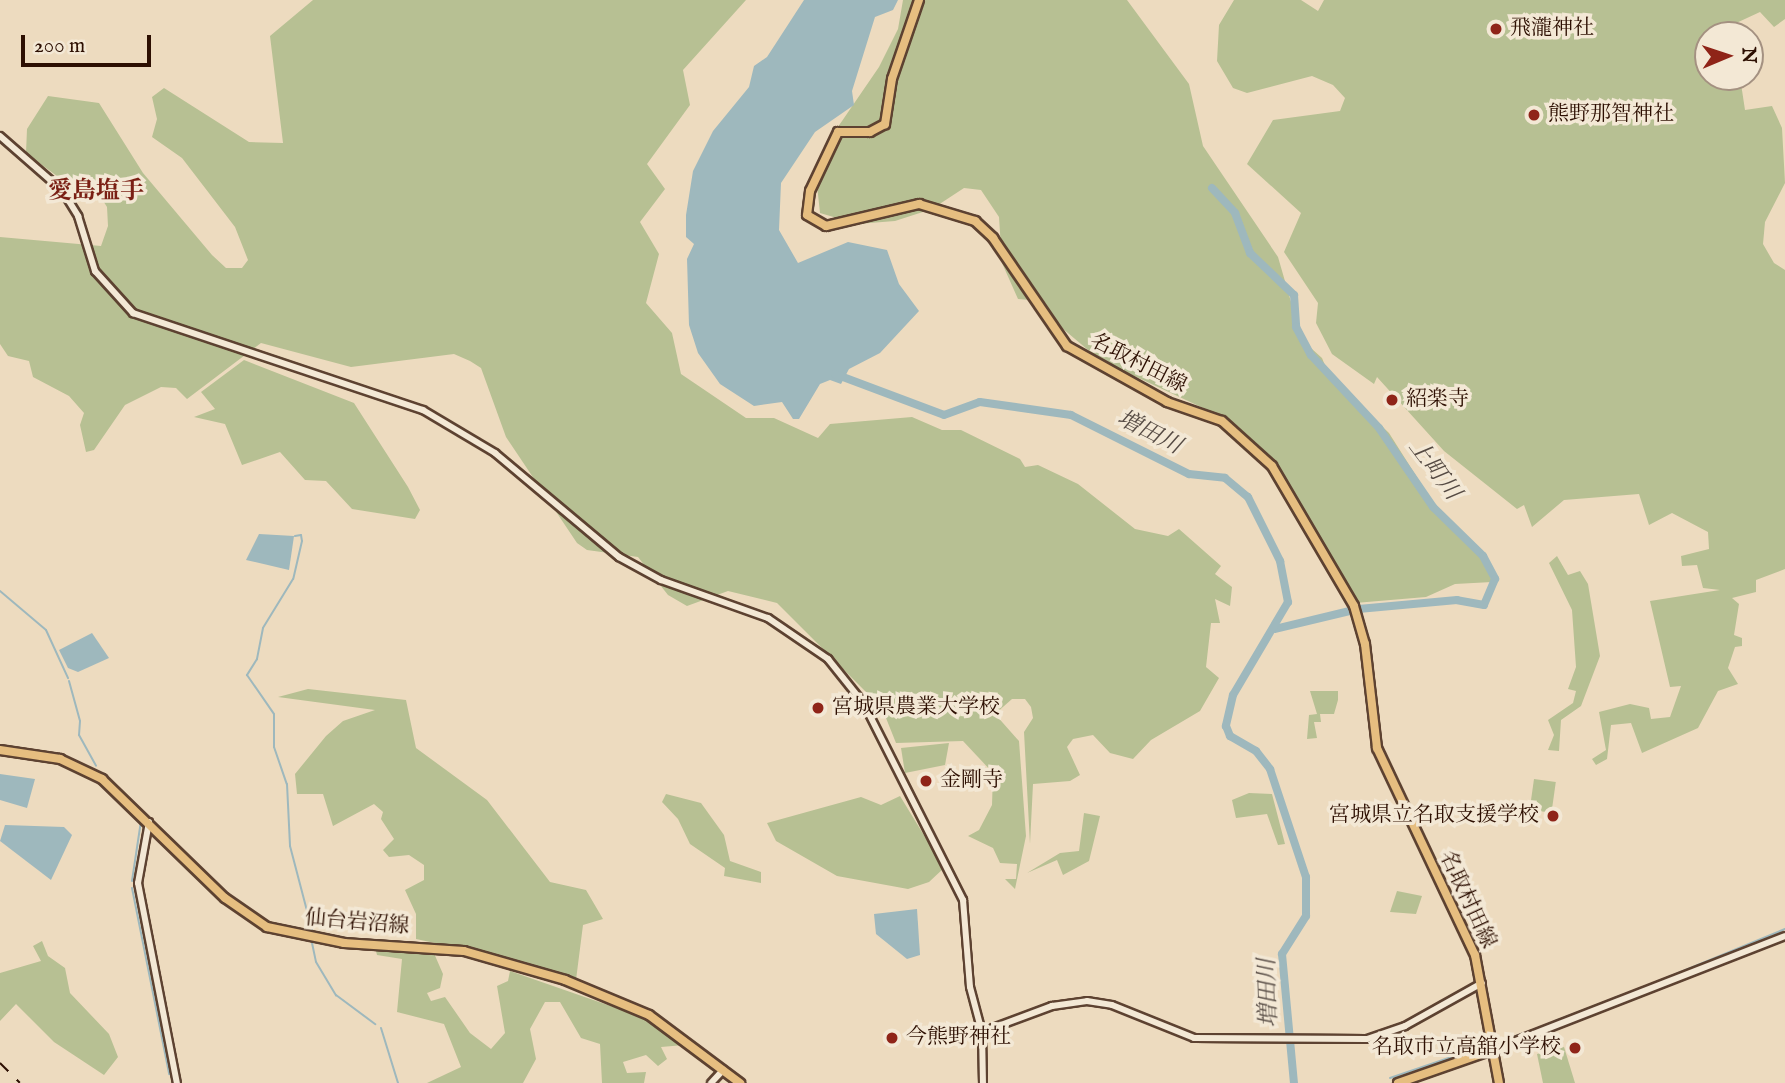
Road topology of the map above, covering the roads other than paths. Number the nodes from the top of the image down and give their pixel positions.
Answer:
1 (919, 0) edge
2 (0, 136) edge
3 (0, 750) edge
4 (149, 822) junction
5 (1785, 936) edge
6 (1483, 982) junction
7 (982, 1032) junction
8 (1495, 1049) junction
9 (723, 1070) junction
10 (177, 1083) edge
11 (711, 1083) edge
12 (740, 1083) edge
13 (983, 1083) edge
14 (1398, 1083) edge
15 (1499, 1083) edge

1 - 6 main road, 名取村田線
2 - 7 street
3 - 4 main road, 仙台岩沼線
4 - 9 main road, 仙台岩沼線
4 - 10 street
5 - 8 street
6 - 7 street
6 - 8 main road, 名取村田線
7 - 13 street
8 - 14 main road
8 - 15 main road
9 - 11 street
9 - 12 main road, 仙台岩沼線

